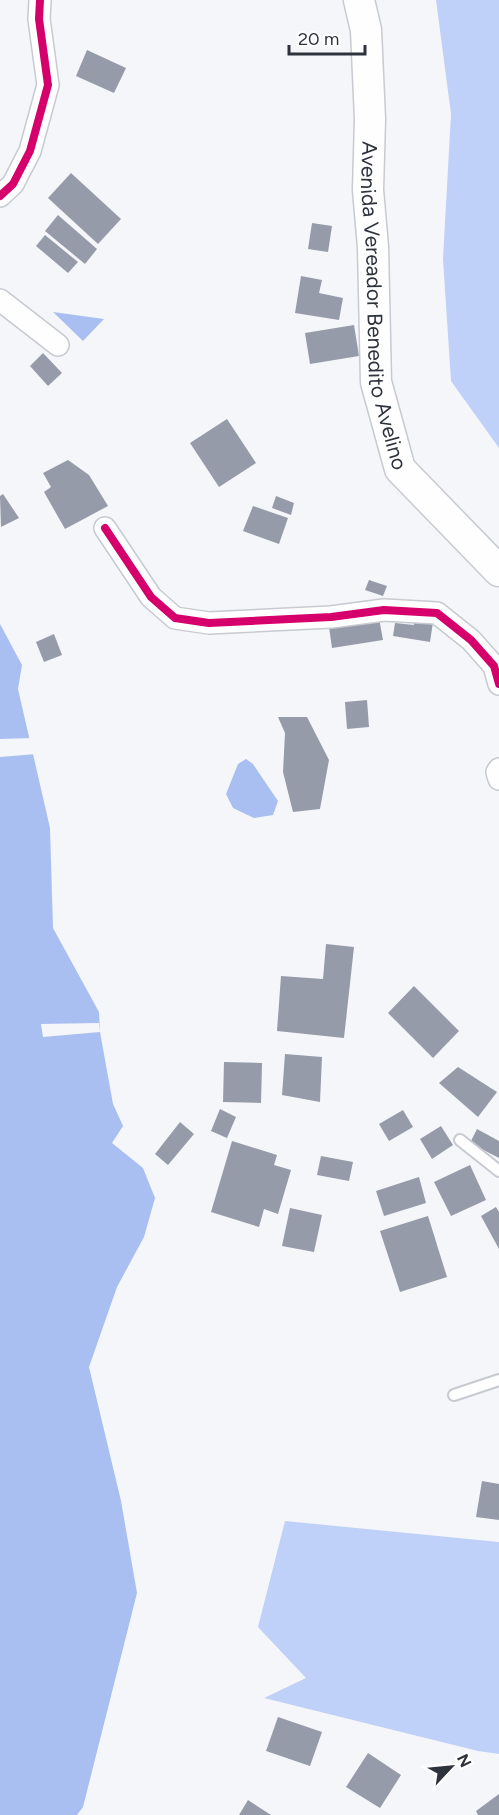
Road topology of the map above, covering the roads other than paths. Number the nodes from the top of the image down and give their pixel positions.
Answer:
1 (40, 0) edge
2 (359, 0) edge
3 (0, 196) edge
4 (0, 300) edge
5 (57, 345) dead end
6 (105, 528) dead end
7 (499, 571) edge
8 (499, 684) edge
9 (499, 769) edge
10 (499, 779) edge
11 (460, 1140) dead end
12 (499, 1171) edge
13 (499, 1380) edge
14 (454, 1395) dead end

1 - 3 street
2 - 7 main road, Avenida Vereador Benedito Avelino
4 - 5 street
6 - 8 street
9 - 10 street
11 - 12 lane
13 - 14 lane

